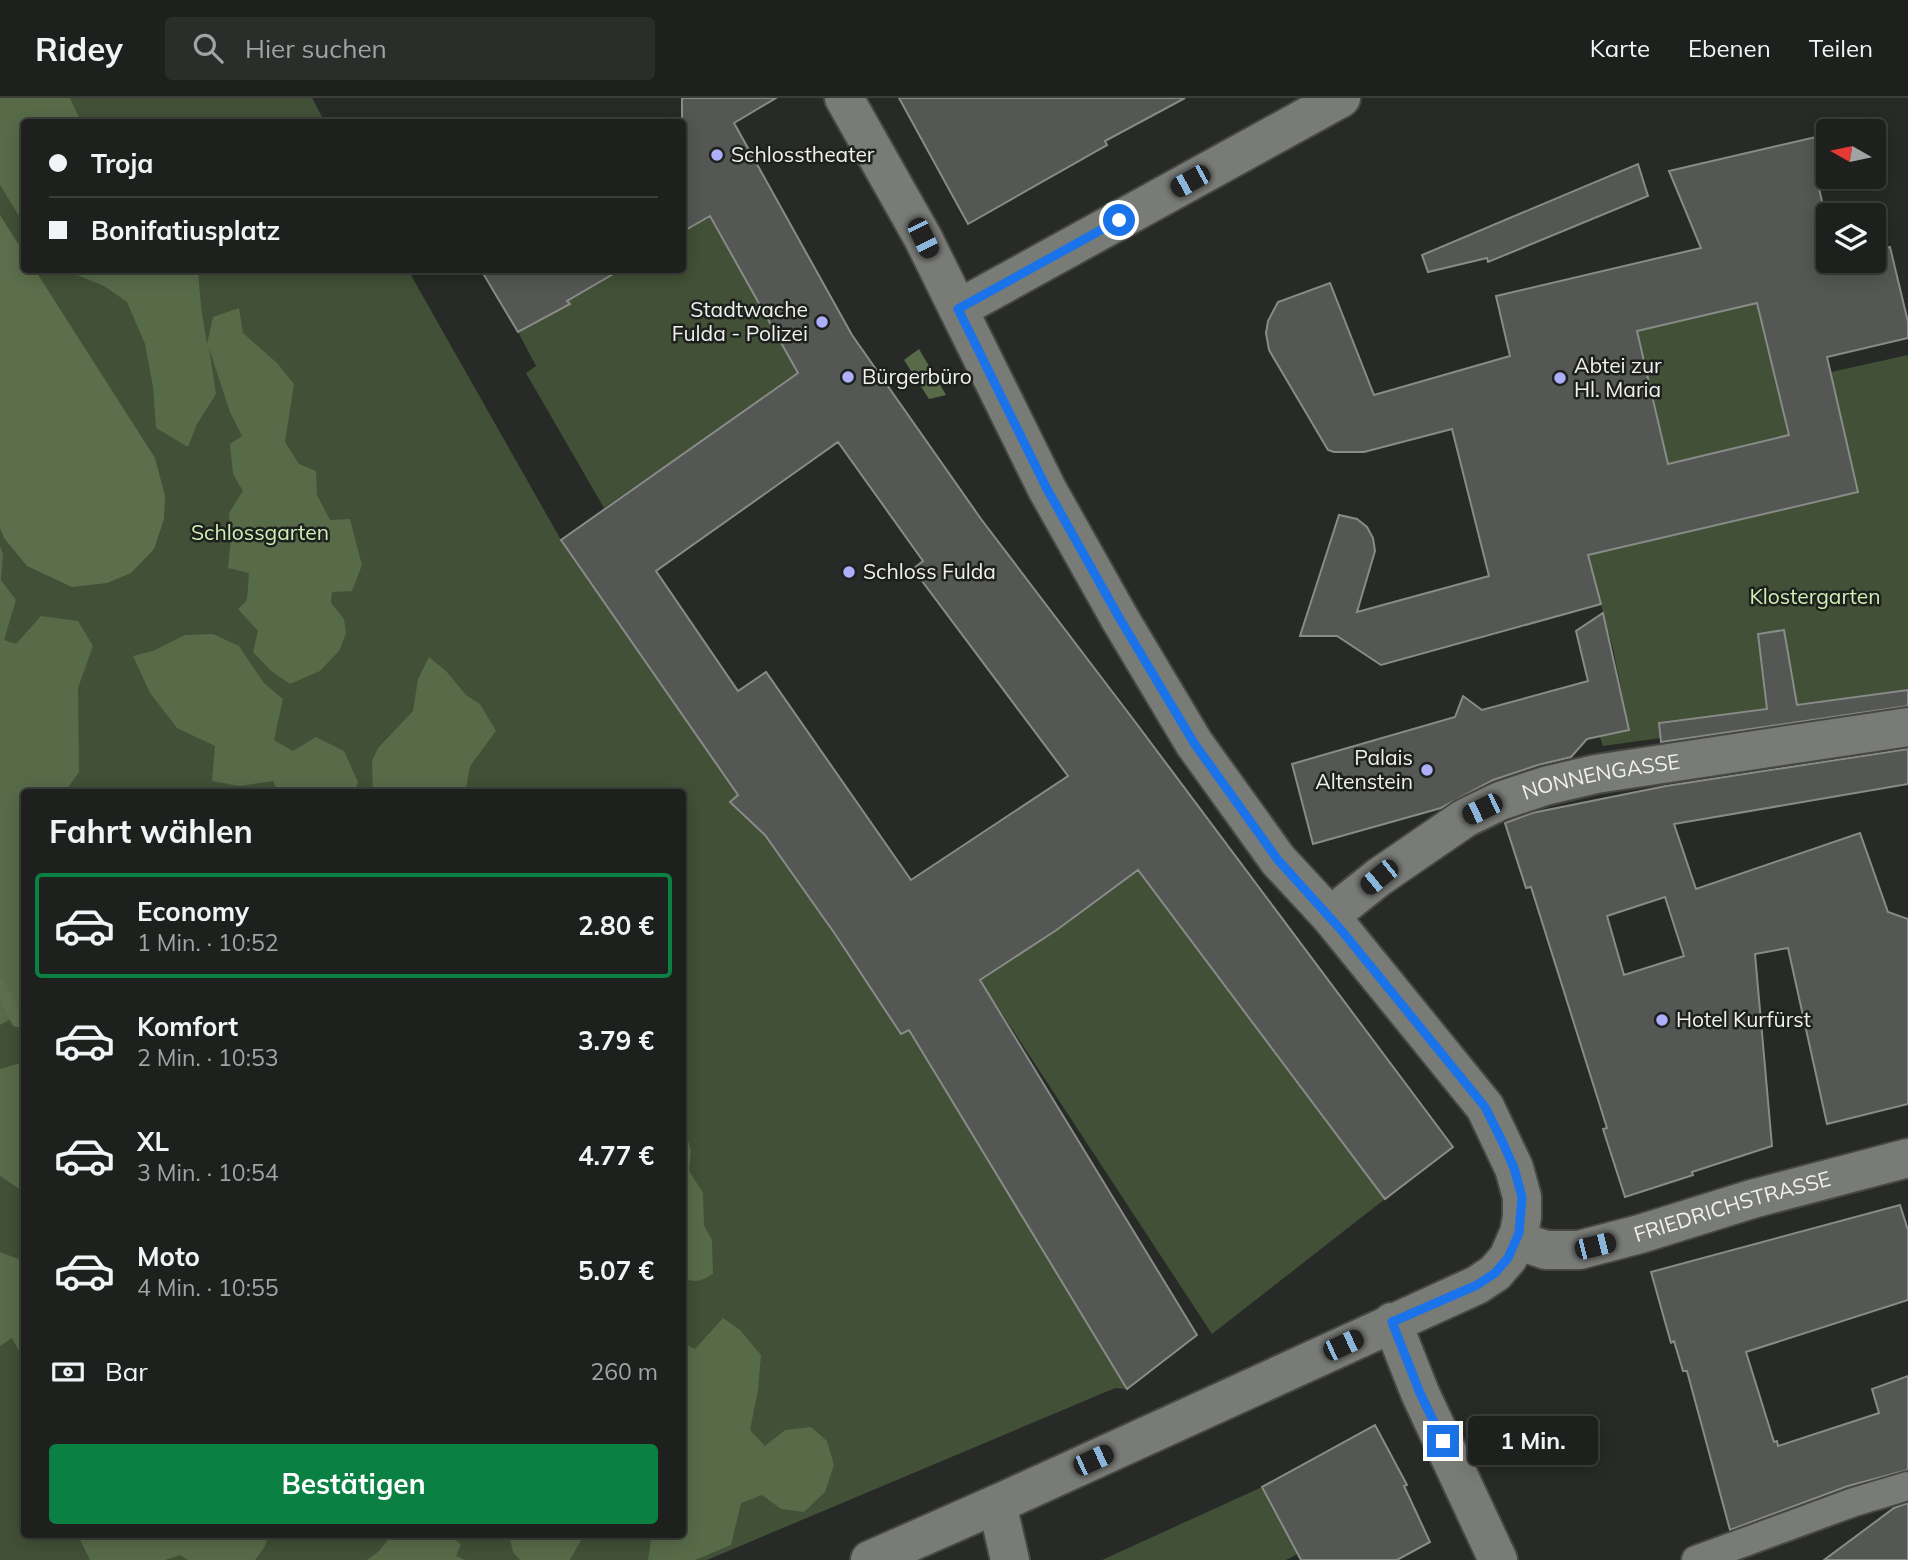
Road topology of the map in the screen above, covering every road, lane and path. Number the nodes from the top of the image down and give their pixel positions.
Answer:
1 (844, 98) edge
2 (1341, 98) edge
3 (958, 309) junction
4 (1908, 727) edge
5 (1330, 916) junction
6 (1908, 1158) edge
7 (1516, 1240) junction
8 (1392, 1322) junction
9 (1908, 1486) edge
10 (997, 1504) junction
11 (1011, 1557) edge
12 (870, 1560) edge
13 (1498, 1560) edge
14 (1696, 1560) edge

1 - 3 street
2 - 3 street
3 - 5 street
4 - 5 street, NONNENGASSE
5 - 7 street
6 - 7 street, FRIEDRICHSTRASSE
7 - 8 street
8 - 10 street
8 - 13 street
9 - 14 street
10 - 11 street
10 - 12 street

